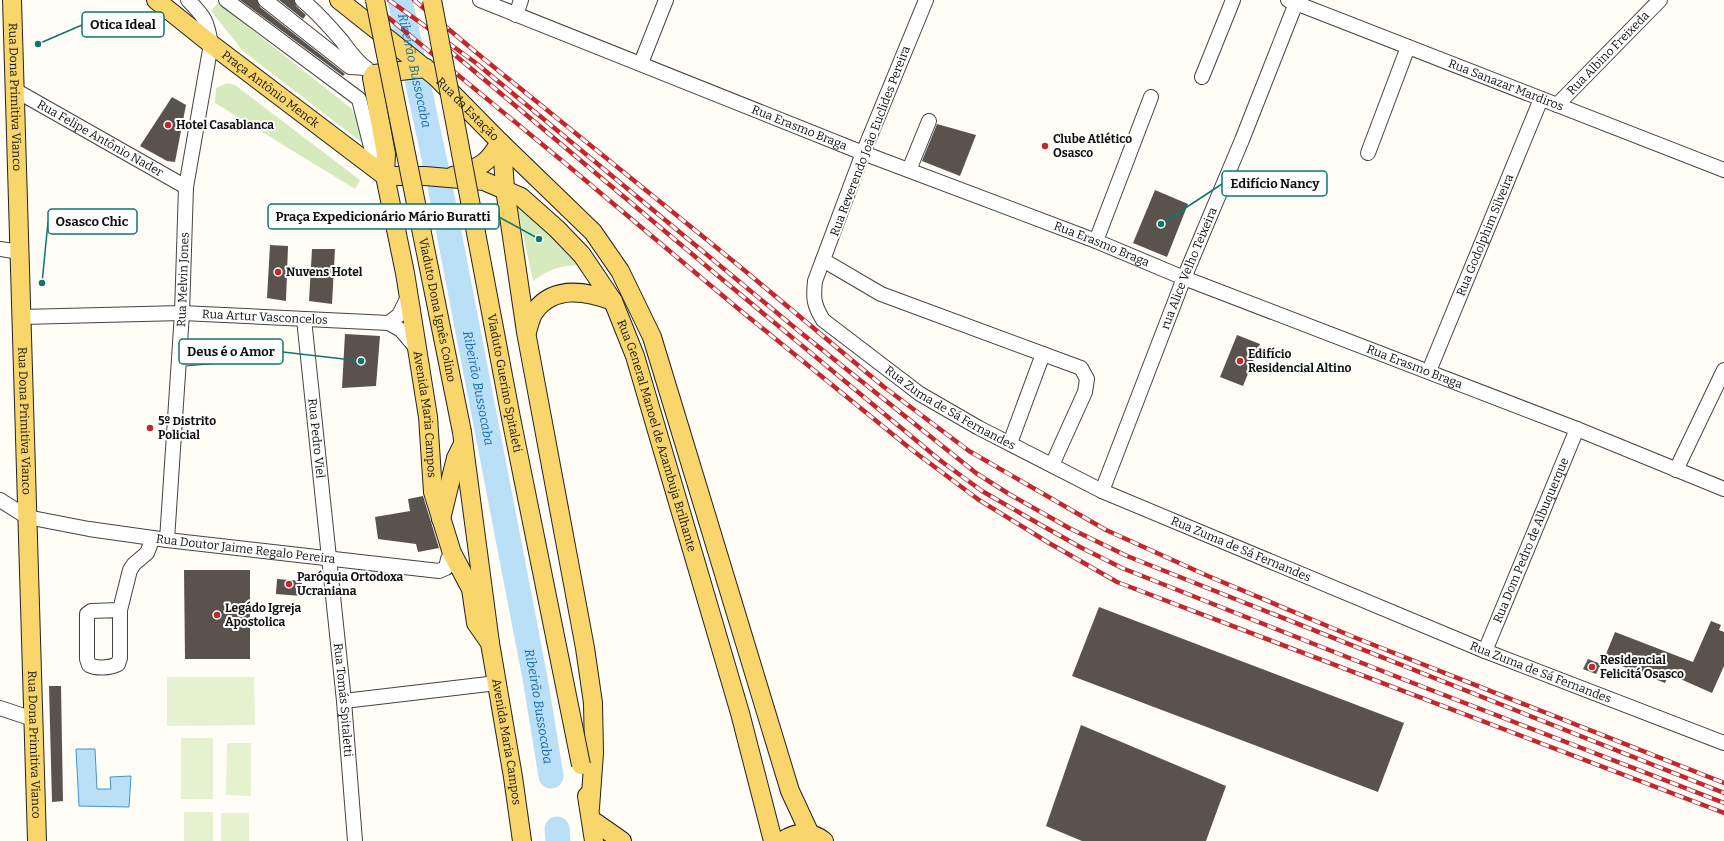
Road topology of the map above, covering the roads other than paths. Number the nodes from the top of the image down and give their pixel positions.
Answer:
1 (12, 0) edge
2 (156, 0) edge
3 (188, 0) edge
4 (226, 0) edge
5 (265, 0) edge
6 (302, 0) edge
7 (339, 0) edge
8 (375, 0) edge
9 (432, 0) edge
10 (480, 0) edge
11 (521, 0) edge
12 (666, 0) edge
13 (926, 0) edge
14 (1233, 0) edge
15 (1660, 0) edge
16 (1292, 1) edge
17 (1317, 5) edge
18 (516, 15) junction
19 (211, 44) junction
20 (1408, 48) junction
21 (641, 63) junction
22 (420, 68) junction
23 (370, 71) junction
24 (1202, 77) dead end
25 (15, 90) junction
26 (1151, 97) dead end
27 (1541, 99) junction
28 (1557, 105) junction
29 (929, 121) dead end
30 (501, 143) junction
31 (863, 153) junction
32 (1368, 153) dead end
33 (908, 170) junction
34 (1724, 170) edge
35 (385, 176) junction
36 (442, 178) junction
37 (186, 186) junction
38 (505, 189) junction
39 (553, 193) joint
40 (1096, 241) junction
41 (0, 249) edge
42 (20, 252) junction
43 (823, 260) junction
44 (1184, 278) junction
45 (815, 282) joint
46 (409, 296) junction
47 (612, 301) junction
48 (182, 312) junction
49 (22, 317) junction
50 (304, 319) junction
51 (389, 324) junction
52 (526, 332) junction
53 (418, 350) junction
54 (226, 354) dead end
55 (1043, 354) junction
56 (179, 359) junction
57 (1724, 370) edge
58 (1429, 371) junction
59 (1577, 429) junction
60 (462, 438) junction
61 (1010, 443) junction
62 (1052, 465) junction
63 (1676, 470) junction
64 (1724, 489) edge
65 (1102, 491) junction
66 (0, 500) edge
67 (27, 517) junction
68 (441, 519) junction
69 (160, 539) junction
70 (452, 553) junction
71 (328, 558) junction
72 (120, 610) dead end
73 (490, 643) junction
74 (1486, 651) junction
75 (497, 683) junction
76 (344, 701) junction
77 (0, 708) edge
78 (34, 719) junction
79 (1724, 743) edge
80 (591, 814) junction
81 (817, 837) edge
82 (37, 841) edge
83 (355, 841) edge
84 (522, 841) edge
85 (594, 841) edge
86 (622, 841) edge
87 (773, 841) edge
88 (782, 841) edge

1 - 25 main road, Rua Dona Primitiva Vianco
2 - 19 main road, Praça Antônio Menck
3 - 19 street
4 - 35 street
5 - 23 street
6 - 23 street
7 - 22 main road, Rua da Estação
8 - 60 main road, Viaduto Dona Ignês Colino, bridge
9 - 80 main road, Viaduto Guerino Spitaleti, bridge
10 - 18 street, Rua Erasmo Braga
11 - 18 street
12 - 21 street
13 - 31 street, Rua Reverendo João Euclides Pereira
14 - 24 street
15 - 28 street, Rua Albino Freixeda
16 - 17 street, Rua Sanazar Mardiros
16 - 44 street, rua Alice Velho Teixeira
17 - 20 street, Rua Sanazar Mardiros
18 - 21 street, Rua Erasmo Braga
19 - 35 main road, Praça Antônio Menck
19 - 37 street, Rua Melvin Jones
20 - 27 street, Rua Sanazar Mardiros
20 - 32 street
21 - 31 street, Rua Erasmo Braga
22 - 23 main road
22 - 30 main road, Rua da Estação
23 - 35 main road, Avenida Maria Campos
25 - 37 street, Rua Felipe Antônio Nader
25 - 42 main road, Rua Dona Primitiva Vianco
26 - 40 street
27 - 28 street, Rua Sanazar Mardiros
27 - 58 street, Rua Godolphim Silveira
28 - 34 street, Rua Sanazar Mardiros
29 - 33 street
30 - 36 main road
30 - 38 main road
30 - 39 main road, Rua da Estação
31 - 33 street, Rua Erasmo Braga
31 - 43 street, Rua Reverendo João Euclides Pereira
33 - 40 street, Rua Erasmo Braga
35 - 36 main road, Rua General Manoel de Azambuja Brilhante
35 - 46 main road, Avenida Maria Campos
36 - 38 main road, Rua General Manoel de Azambuja Brilhante
37 - 48 street, Rua Melvin Jones
38 - 47 main road, Rua General Manoel de Azambuja Brilhante
38 - 52 main road
39 - 81 main road, Rua General Manoel de Azambuja Brilhante
40 - 44 street, Rua Erasmo Braga
41 - 42 street
42 - 49 main road, Rua Dona Primitiva Vianco
43 - 45 street, Rua Reverendo João Euclides Pereira
43 - 55 street
44 - 58 street, Rua Erasmo Braga
44 - 65 street, rua Alice Velho Teixeira
45 - 61 street, Rua Zuma de Sá Fernandes
46 - 51 street
46 - 53 main road, Avenida Maria Campos
47 - 52 main road
47 - 87 main road, Rua General Manoel de Azambuja Brilhante
48 - 49 street, Rua Artur Vasconcelos
48 - 50 street, Rua Artur Vasconcelos
48 - 56 street, Rua Melvin Jones
49 - 67 main road, Rua Dona Primitiva Vianco
50 - 51 street, Rua Artur Vasconcelos
50 - 71 street, Rua Pedro Viel
51 - 53 street
52 - 80 main road
53 - 68 main road, Avenida Maria Campos
54 - 56 street
55 - 61 street
55 - 62 street
56 - 69 street, Rua Melvin Jones
57 - 63 street
58 - 59 street, Rua Erasmo Braga
59 - 63 street, Rua Erasmo Braga
59 - 74 street, Rua Dom Pedro de Albuquerque
60 - 68 main road
60 - 73 main road, Avenida Maria Campos
61 - 62 street, Rua Zuma de Sá Fernandes
62 - 65 street, Rua Zuma de Sá Fernandes
63 - 64 street, Rua Erasmo Braga
65 - 74 street, Rua Zuma de Sá Fernandes
66 - 67 street
67 - 69 street, Rua Doutor Jaime Regalo Pereira
67 - 78 main road, Rua Dona Primitiva Vianco
68 - 70 main road, Avenida Maria Campos
69 - 71 street, Rua Doutor Jaime Regalo Pereira
69 - 72 street
70 - 71 street, Rua Doutor Jaime Regalo Pereira
70 - 73 main road, Avenida Maria Campos
71 - 76 street, Rua Tomás Spitaletti
73 - 75 main road, Avenida Maria Campos
74 - 79 street, Rua Zuma de Sá Fernandes
75 - 76 street
75 - 84 main road, Avenida Maria Campos
76 - 83 street, Rua Tomás Spitaletti
77 - 78 street
78 - 82 main road, Rua Dona Primitiva Vianco
80 - 85 main road
80 - 86 main road
81 - 88 main road

